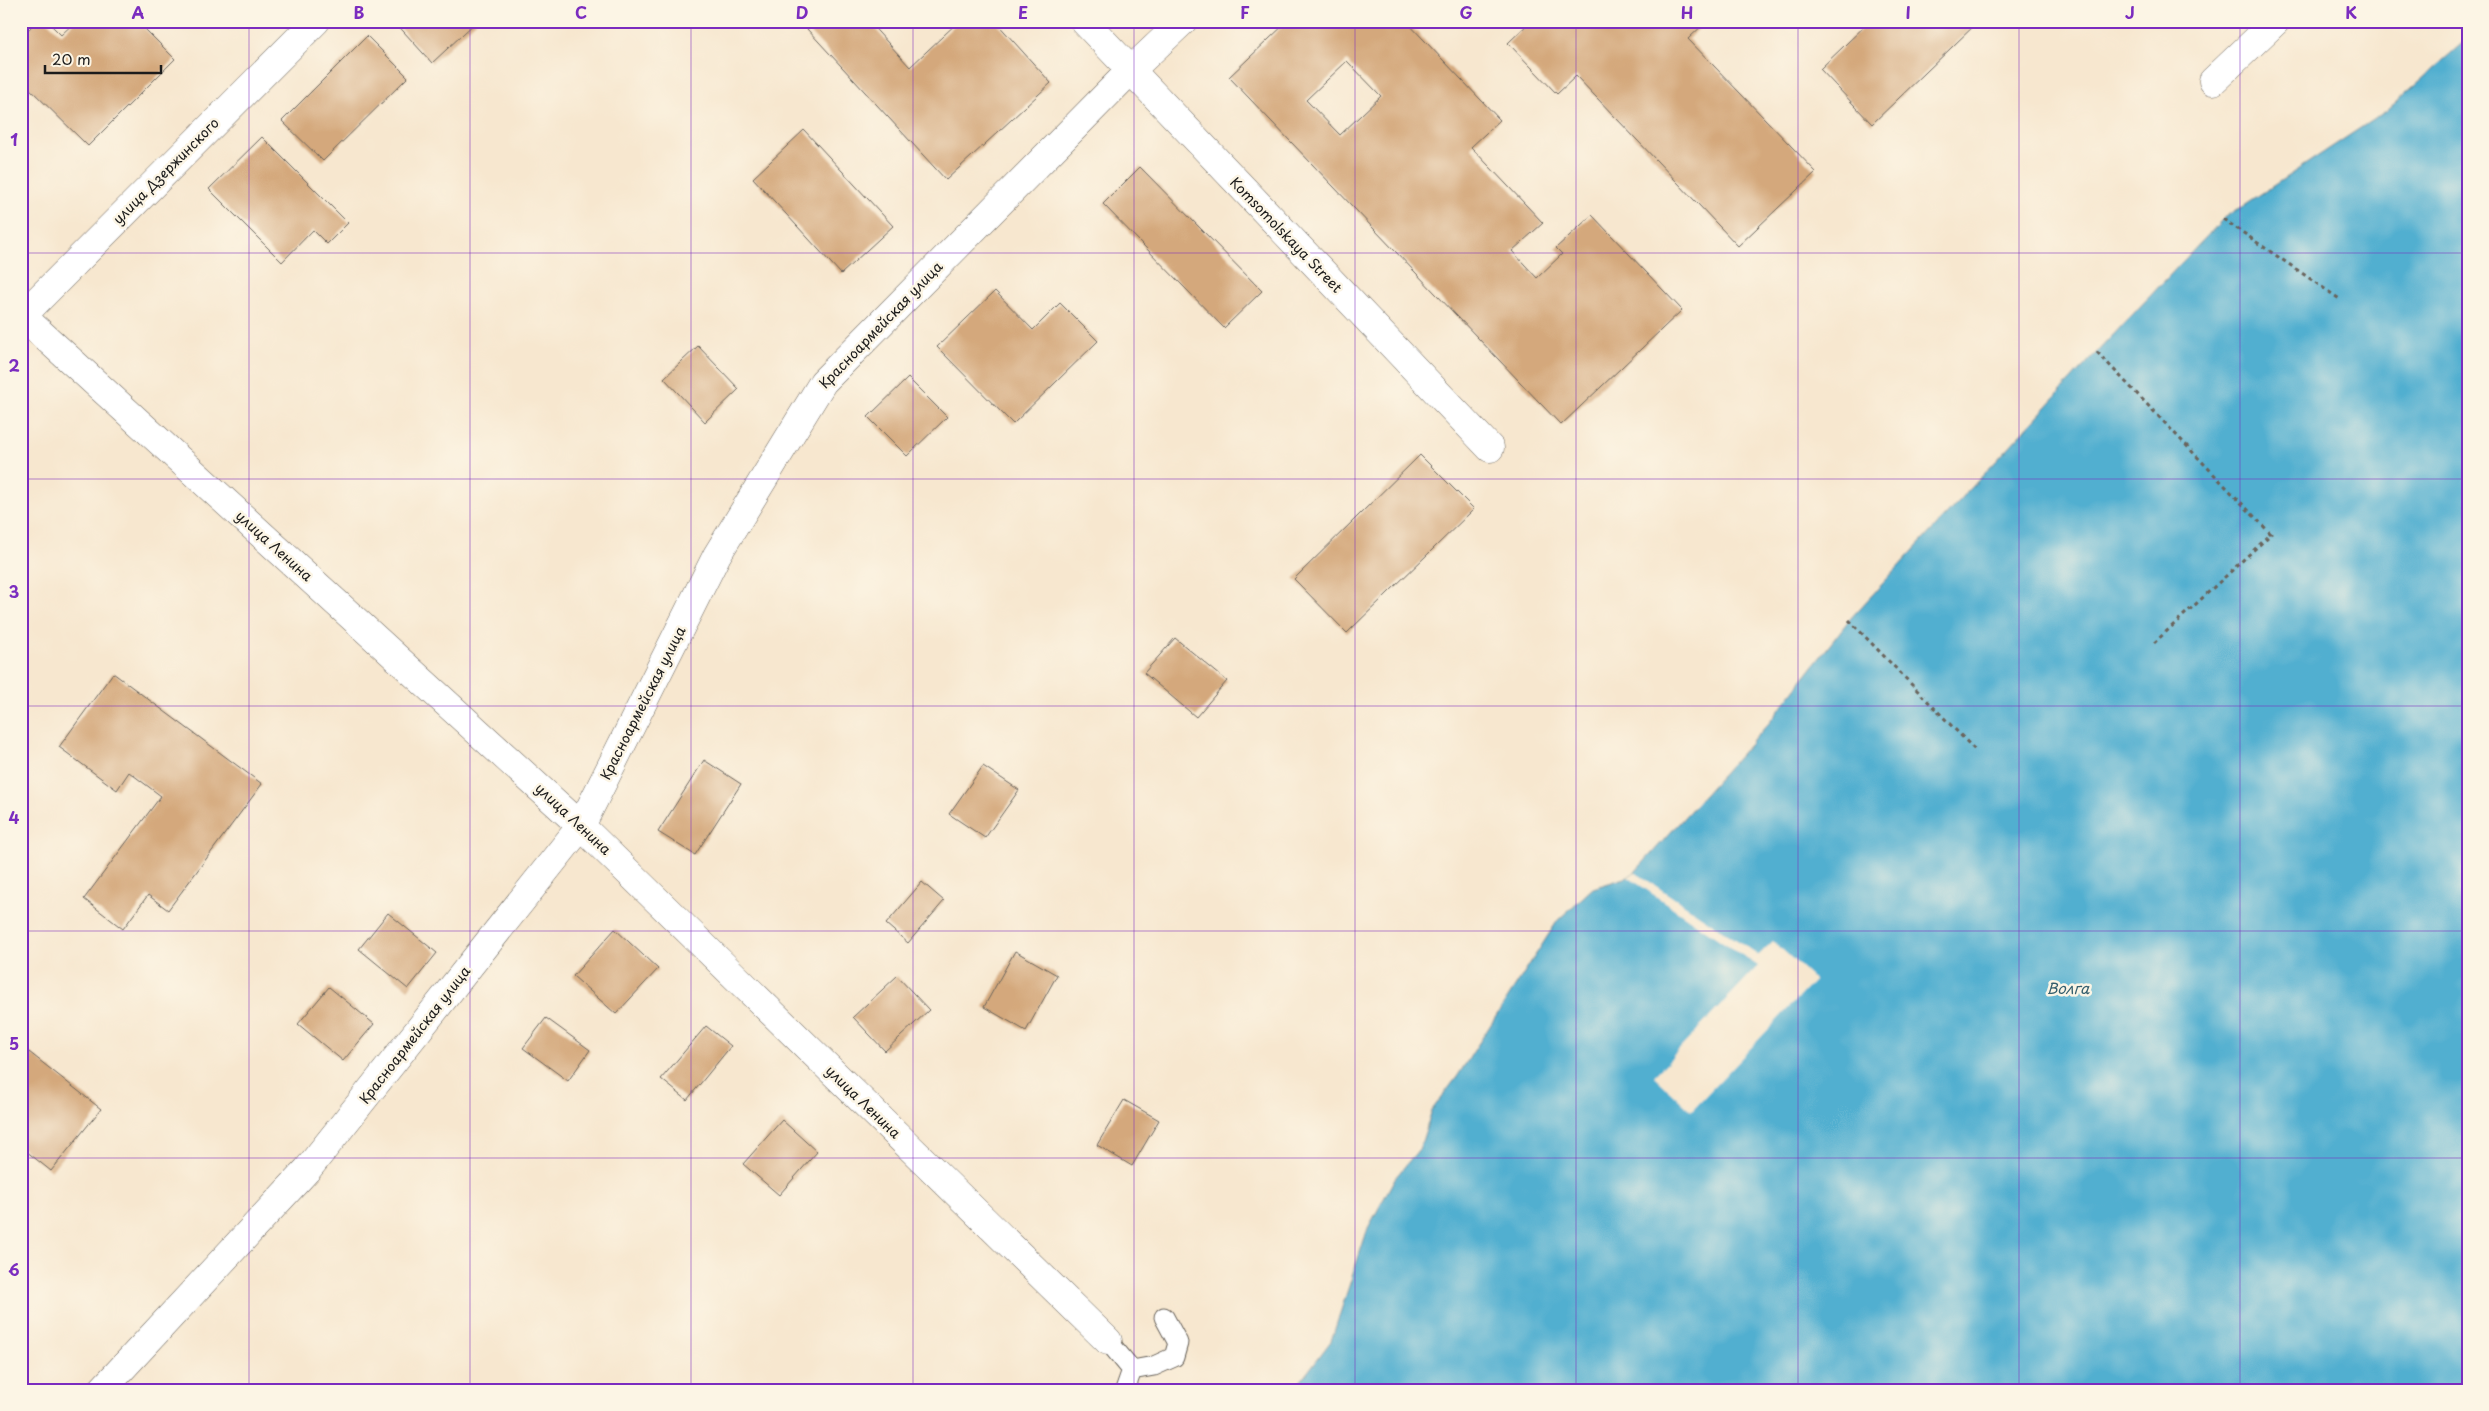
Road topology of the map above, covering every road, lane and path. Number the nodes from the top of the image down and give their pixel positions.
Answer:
1 (316, 21) edge
2 (1084, 21) edge
3 (1183, 21) edge
4 (2276, 21) edge
5 (1130, 71) junction
6 (2213, 81) dead end
7 (2223, 219) dead end
8 (2341, 300) dead end
9 (22, 318) edge
10 (2097, 352) dead end
11 (1490, 448) dead end
12 (1849, 620) dead end
13 (2154, 643) dead end
14 (1976, 751) dead end
15 (581, 826) junction
16 (1164, 1317) dead end
17 (1108, 1341) joint
18 (1132, 1370) junction
19 (102, 1390) edge
20 (1125, 1390) edge

1 - 9 street, улица Дзержинского
2 - 5 street, Komsomolskaya Street
3 - 5 street, Красноармейская улица
4 - 6 street
5 - 11 street, Komsomolskaya Street
5 - 15 street, Красноармейская улица
7 - 8 path
9 - 15 street, улица Ленина
10 - 13 path
12 - 14 path
15 - 17 street, улица Ленина
15 - 19 street, Красноармейская улица
16 - 18 lane
17 - 18 lane
18 - 20 lane

